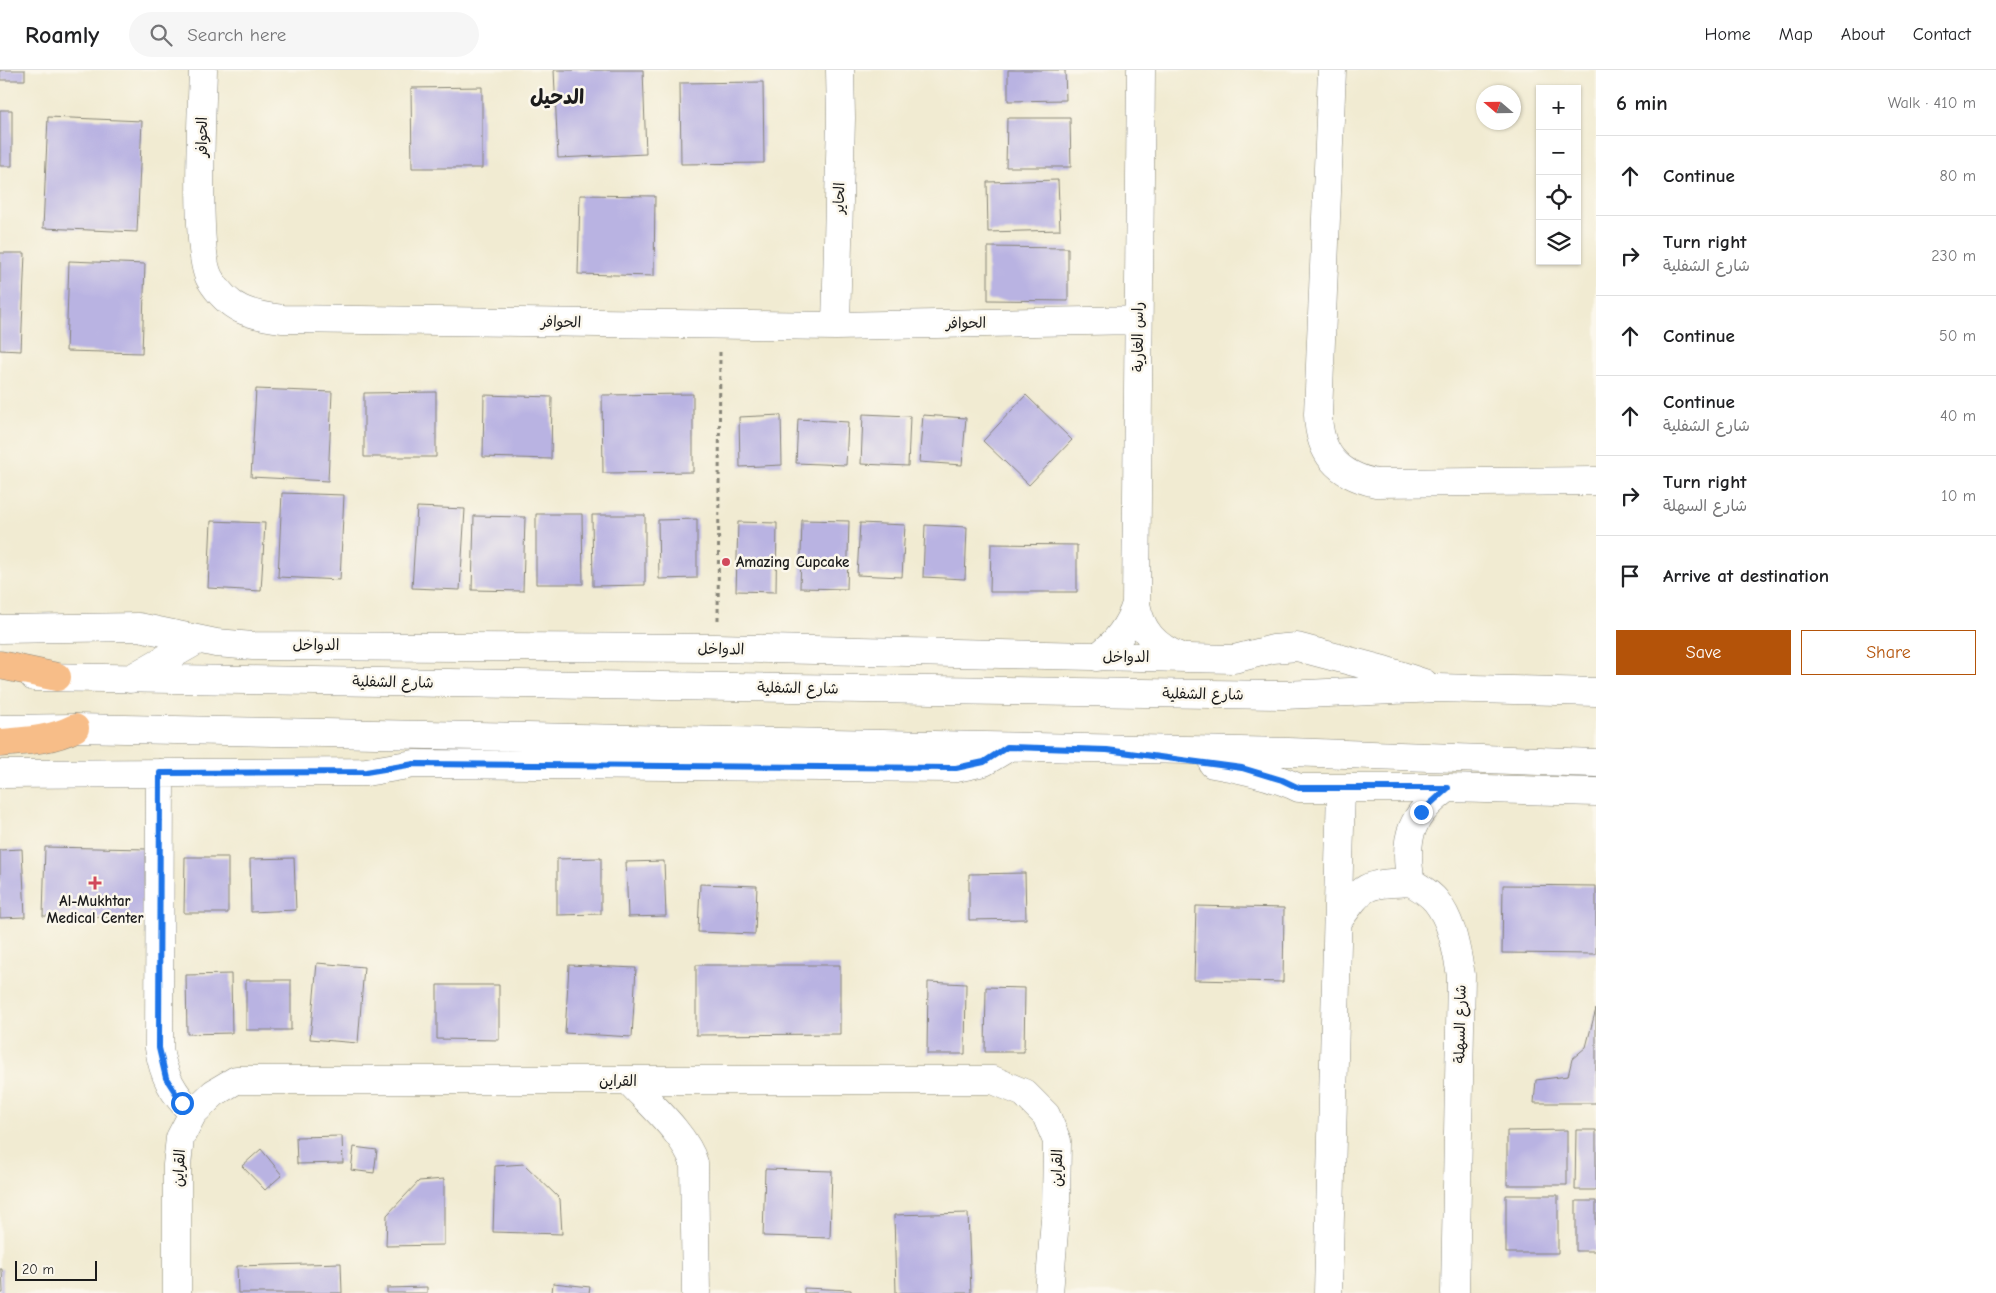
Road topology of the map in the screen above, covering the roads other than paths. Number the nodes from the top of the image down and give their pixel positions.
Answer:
1 (202, 70) edge
2 (840, 70) edge
3 (1141, 70) edge
4 (1332, 70) edge
5 (1138, 320) junction
6 (836, 326) junction
7 (1596, 481) edge
8 (1136, 604) junction
9 (0, 629) edge
10 (198, 640) junction
11 (1097, 657) junction
12 (1181, 657) junction
13 (0, 664) edge
14 (57, 677) junction
15 (0, 678) edge
16 (129, 679) junction
17 (1437, 688) junction
18 (1596, 692) edge
19 (75, 728) junction
20 (0, 729) edge
21 (262, 732) junction
22 (0, 743) edge
23 (1007, 747) junction
24 (1107, 750) junction
25 (1596, 763) edge
26 (414, 764) junction
27 (1596, 772) edge
28 (160, 773) junction
29 (0, 774) edge
30 (1341, 788) junction
31 (1448, 788) junction
32 (1492, 789) junction
33 (1596, 792) edge
34 (1411, 882) junction
35 (1338, 921) junction
36 (629, 1080) junction
37 (193, 1113) junction
38 (177, 1293) edge
39 (696, 1293) edge
40 (1049, 1293) edge
41 (1328, 1293) edge
42 (1455, 1293) edge

1 - 6 street, الحوافر
2 - 6 street, الحاير
3 - 5 street, راس الغارية
4 - 7 street
5 - 6 street, الحوافر
5 - 8 street, راس الغارية
8 - 11 street, راس الغارية
8 - 12 street, راس الغارية
9 - 10 street, الدواخل
10 - 11 street, الدواخل
10 - 16 street
11 - 12 street, الدواخل
12 - 17 street, الدواخل
13 - 14 main road
14 - 15 street, شارع الشفلية
14 - 16 street, شارع الشفلية
16 - 17 street, شارع الشفلية
17 - 18 street, شارع الشفلية
19 - 20 street
19 - 21 street
19 - 22 main road
21 - 23 street
21 - 26 street
23 - 24 street
23 - 26 street
24 - 25 street
24 - 30 street
26 - 28 street
27 - 32 street
28 - 29 street
28 - 37 street
30 - 31 street
30 - 35 street
31 - 32 street
31 - 34 street
32 - 33 street
34 - 35 street
34 - 42 street, شارع السهلة
35 - 41 street
36 - 37 street, القراين
36 - 39 street
36 - 40 street, القراين
37 - 38 street, القراين

